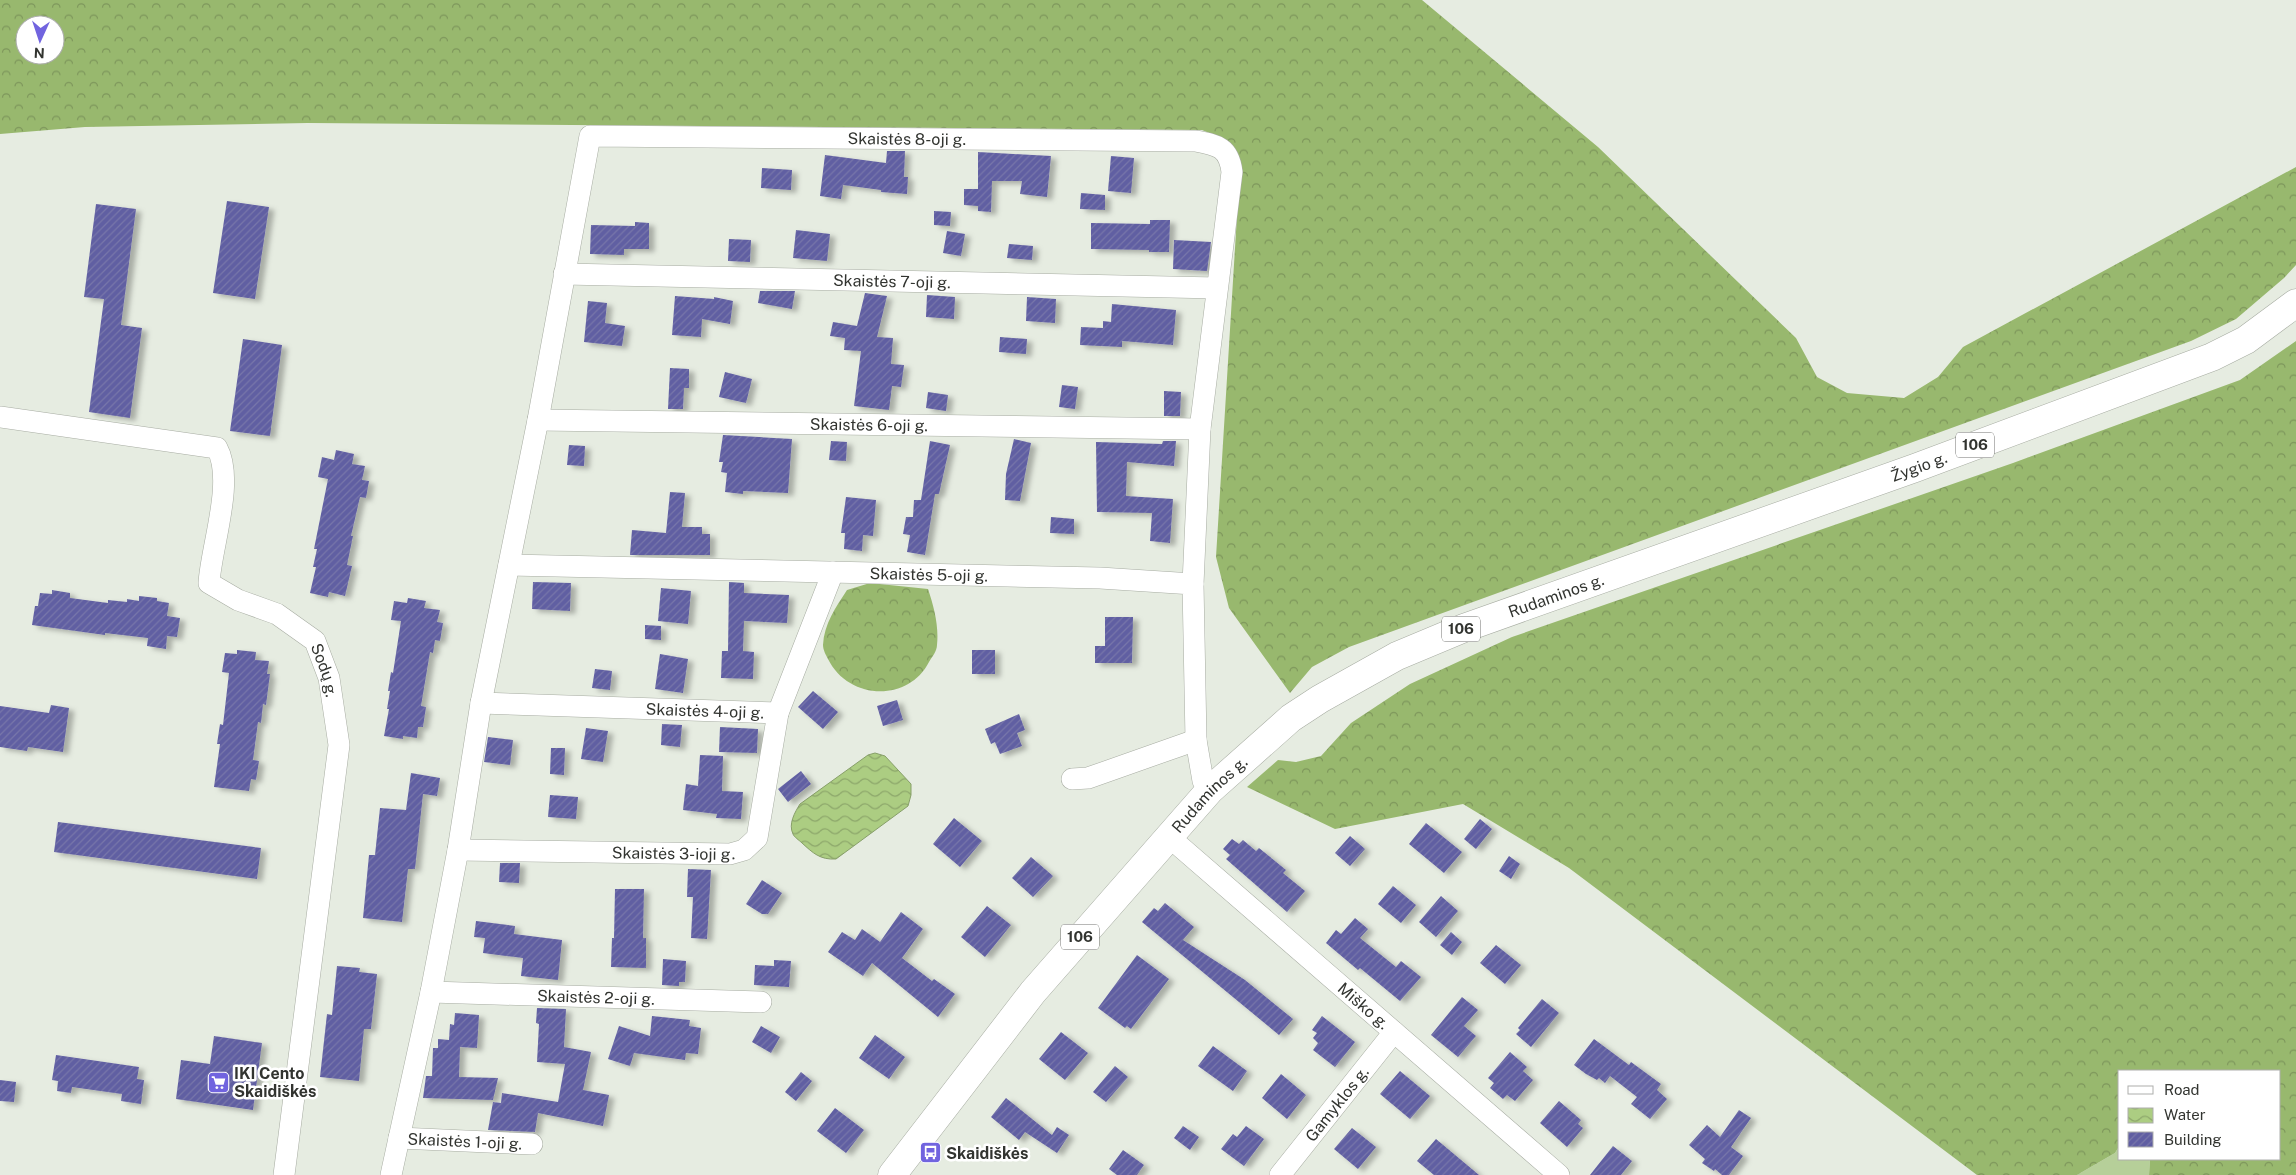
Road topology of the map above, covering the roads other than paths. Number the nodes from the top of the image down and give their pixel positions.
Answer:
1 (564, 274) junction
2 (1218, 288) junction
3 (2296, 304) edge
4 (0, 417) edge
5 (538, 420) junction
6 (1200, 429) junction
7 (509, 564) junction
8 (1642, 564) joint
9 (833, 572) junction
10 (1193, 584) junction
11 (481, 703) junction
12 (778, 713) junction
13 (1196, 740) junction
14 (1072, 780) dead end
15 (1210, 790) junction
16 (1168, 836) junction
17 (458, 850) junction
18 (431, 992) junction
19 (761, 1002) dead end
20 (1394, 1032) junction
21 (399, 1138) junction
22 (532, 1144) dead end
23 (284, 1175) edge
24 (391, 1175) edge
25 (892, 1175) edge
26 (1280, 1175) edge
27 (1559, 1175) edge

1 - 2 street, Skaistės 7-oji g.
1 - 2 street, Skaistės 8-oji g.
1 - 5 street
2 - 6 street
3 - 8 main road, Žygio g. / 106
4 - 23 street, Sodų g.
5 - 6 street, Skaistės 6-oji g.
5 - 7 street
6 - 10 street
7 - 9 street, Skaistės 5-oji g.
7 - 11 street
8 - 15 main road, Rudaminos g. / 106
9 - 10 street, Skaistės 5-oji g.
9 - 12 street, Skaistės 4-oji g.
10 - 13 street
11 - 12 street, Skaistės 4-oji g.
11 - 17 street
12 - 17 street, Skaistės 3-ioji g.
13 - 14 street
13 - 15 street
15 - 16 main road, Rudaminos g. / 106
16 - 20 street, Miško g.
16 - 25 main road, Rudaminos g. / 106
17 - 18 street
18 - 19 street, Skaistės 2-oji g.
18 - 21 street
20 - 26 street, Gamyklos g.
20 - 27 street, Miško g.
21 - 22 street, Skaistės 1-oji g.
21 - 24 street

